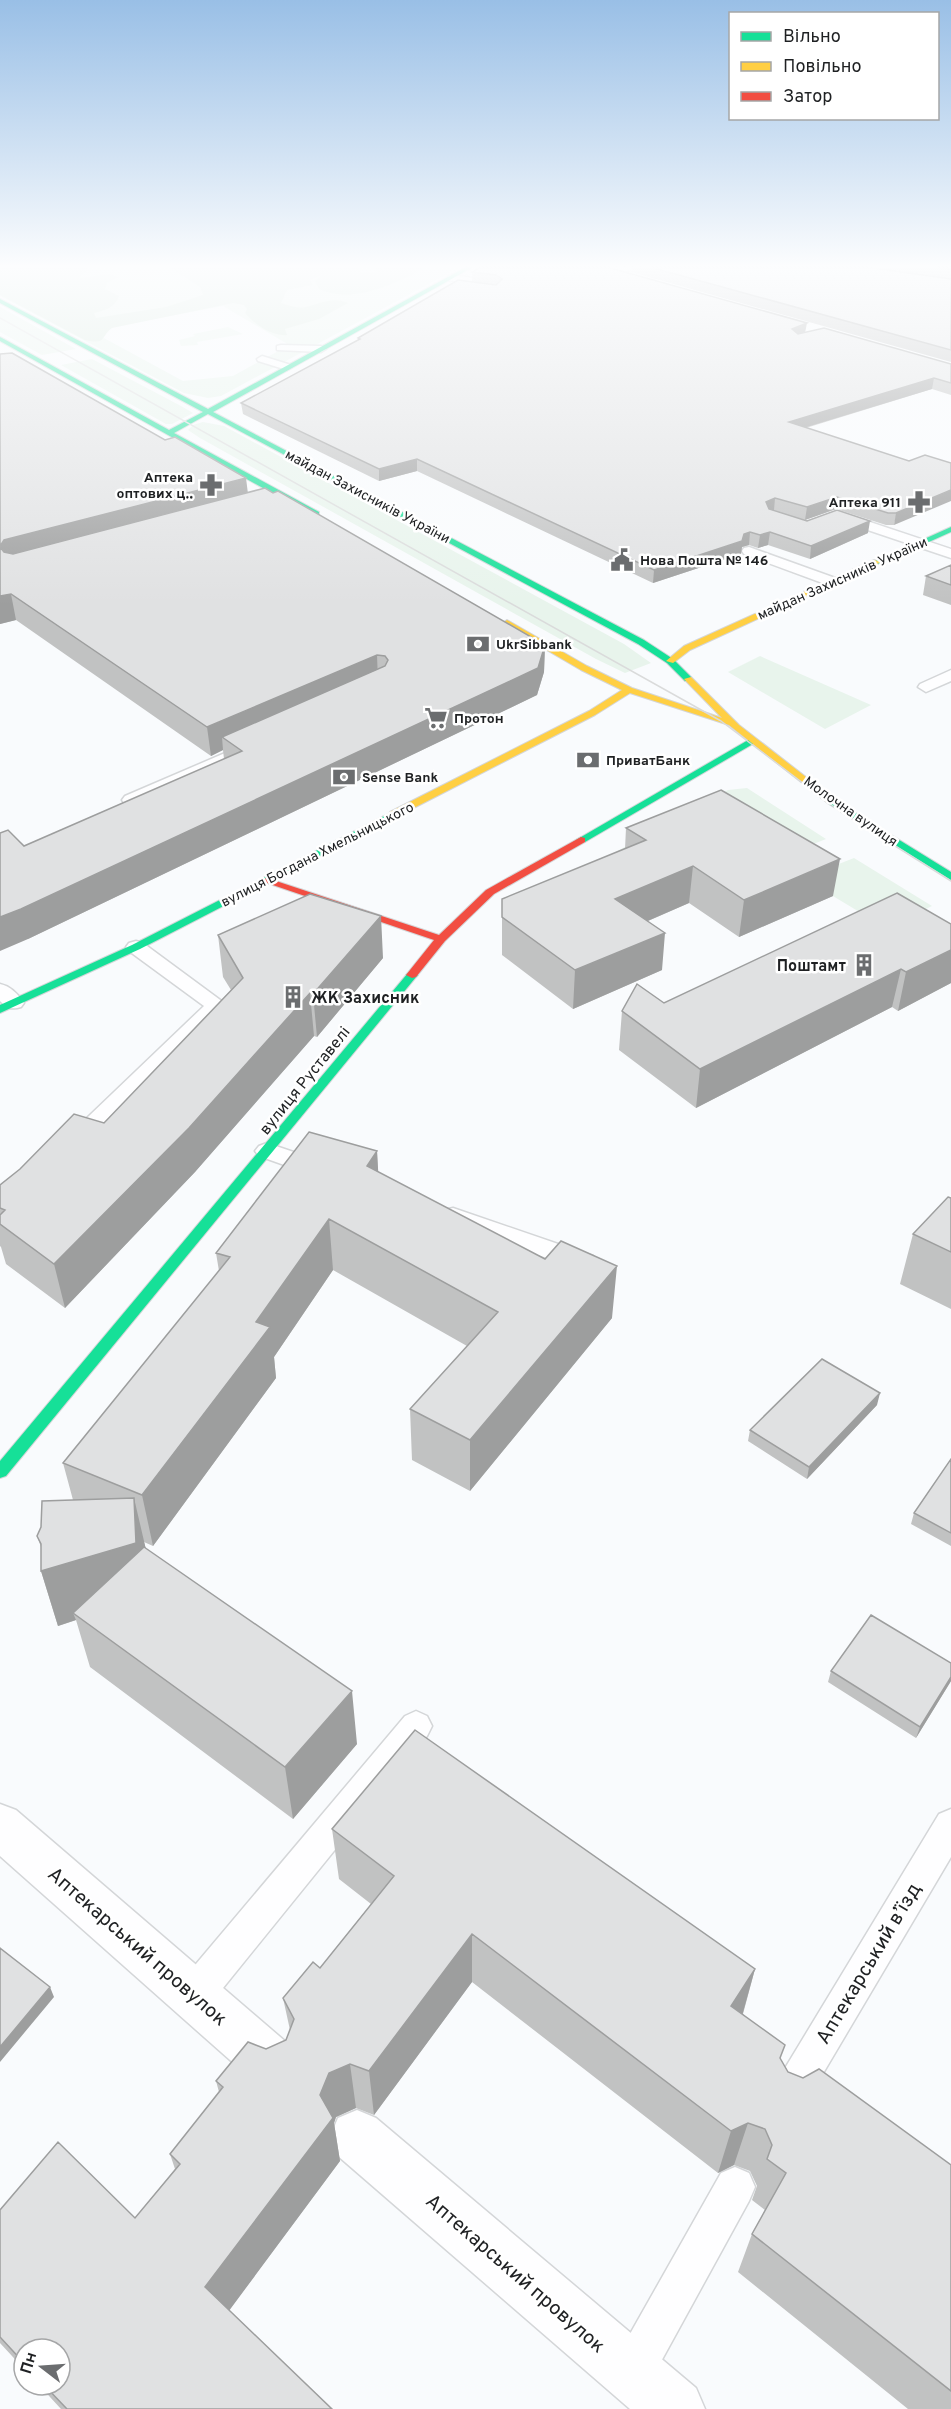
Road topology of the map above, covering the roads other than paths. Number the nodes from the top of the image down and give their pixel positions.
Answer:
1 (71, 379) edge
2 (146, 379) edge
3 (266, 379) edge
4 (207, 411) junction
5 (169, 433) junction
6 (290, 498) junction
7 (268, 504) edge
8 (825, 519) edge
9 (330, 522) edge
10 (951, 530) edge
11 (920, 543) junction
12 (750, 551) dead end
13 (951, 554) edge
14 (833, 582) junction
15 (493, 615) edge
16 (666, 665) junction
17 (951, 675) edge
18 (647, 679) dead end
19 (926, 687) dead end
20 (629, 690) junction
21 (736, 727) junction
22 (271, 737) edge
23 (753, 741) junction
24 (119, 805) edge
25 (951, 877) edge
26 (266, 881) junction
27 (441, 939) junction
28 (136, 947) junction
29 (5, 1001) edge
30 (267, 1151) junction
31 (64, 1153) edge
32 (335, 1175) edge
33 (436, 1210) edge
34 (604, 1269) edge
35 (0, 1472) edge
36 (416, 1726) dead end
37 (951, 1825) edge
38 (0, 1826) edge
39 (193, 1996) junction
40 (276, 2066) edge
41 (786, 2101) edge
42 (357, 2137) dead end
43 (735, 2187) dead end
44 (632, 2372) junction
45 (675, 2409) edge

1 - 5 main road
2 - 4 main road, майдан Захисників України
3 - 4 main road
4 - 5 main road
4 - 16 main road, майдан Захисників України
5 - 6 main road
6 - 7 street
6 - 9 main road
8 - 11 lane
10 - 11 main road, майдан Захисників України
11 - 13 lane
11 - 14 main road, майдан Захисників України
12 - 14 lane
14 - 16 main road, майдан Захисників України
15 - 20 main road, майдан Захисників України
16 - 21 main road, майдан Захисників України
17 - 19 lane
18 - 20 main road, вулиця Богдана Хмельницького
20 - 21 main road, майдан Захисників України
20 - 26 main road, вулиця Богдана Хмельницького
21 - 23 main road, майдан Захисників України
22 - 24 lane
23 - 25 main road, Молочна вулиця
23 - 27 main road, вулиця Руставелі
26 - 27 main road
26 - 28 main road, вулиця Богдана Хмельницького
27 - 30 main road, вулиця Руставелі
28 - 29 main road, вулиця Богдана Хмельницького
28 - 31 lane
30 - 32 lane
30 - 35 main road, вулиця Руставелі
33 - 34 lane
36 - 39 lane
37 - 41 lane, Аптекарський в’їзд
38 - 39 street, Аптекарський провулок
39 - 40 street, Аптекарський провулок
42 - 44 street, Аптекарський провулок
43 - 44 lane
44 - 45 street, Аптекарський провулок

